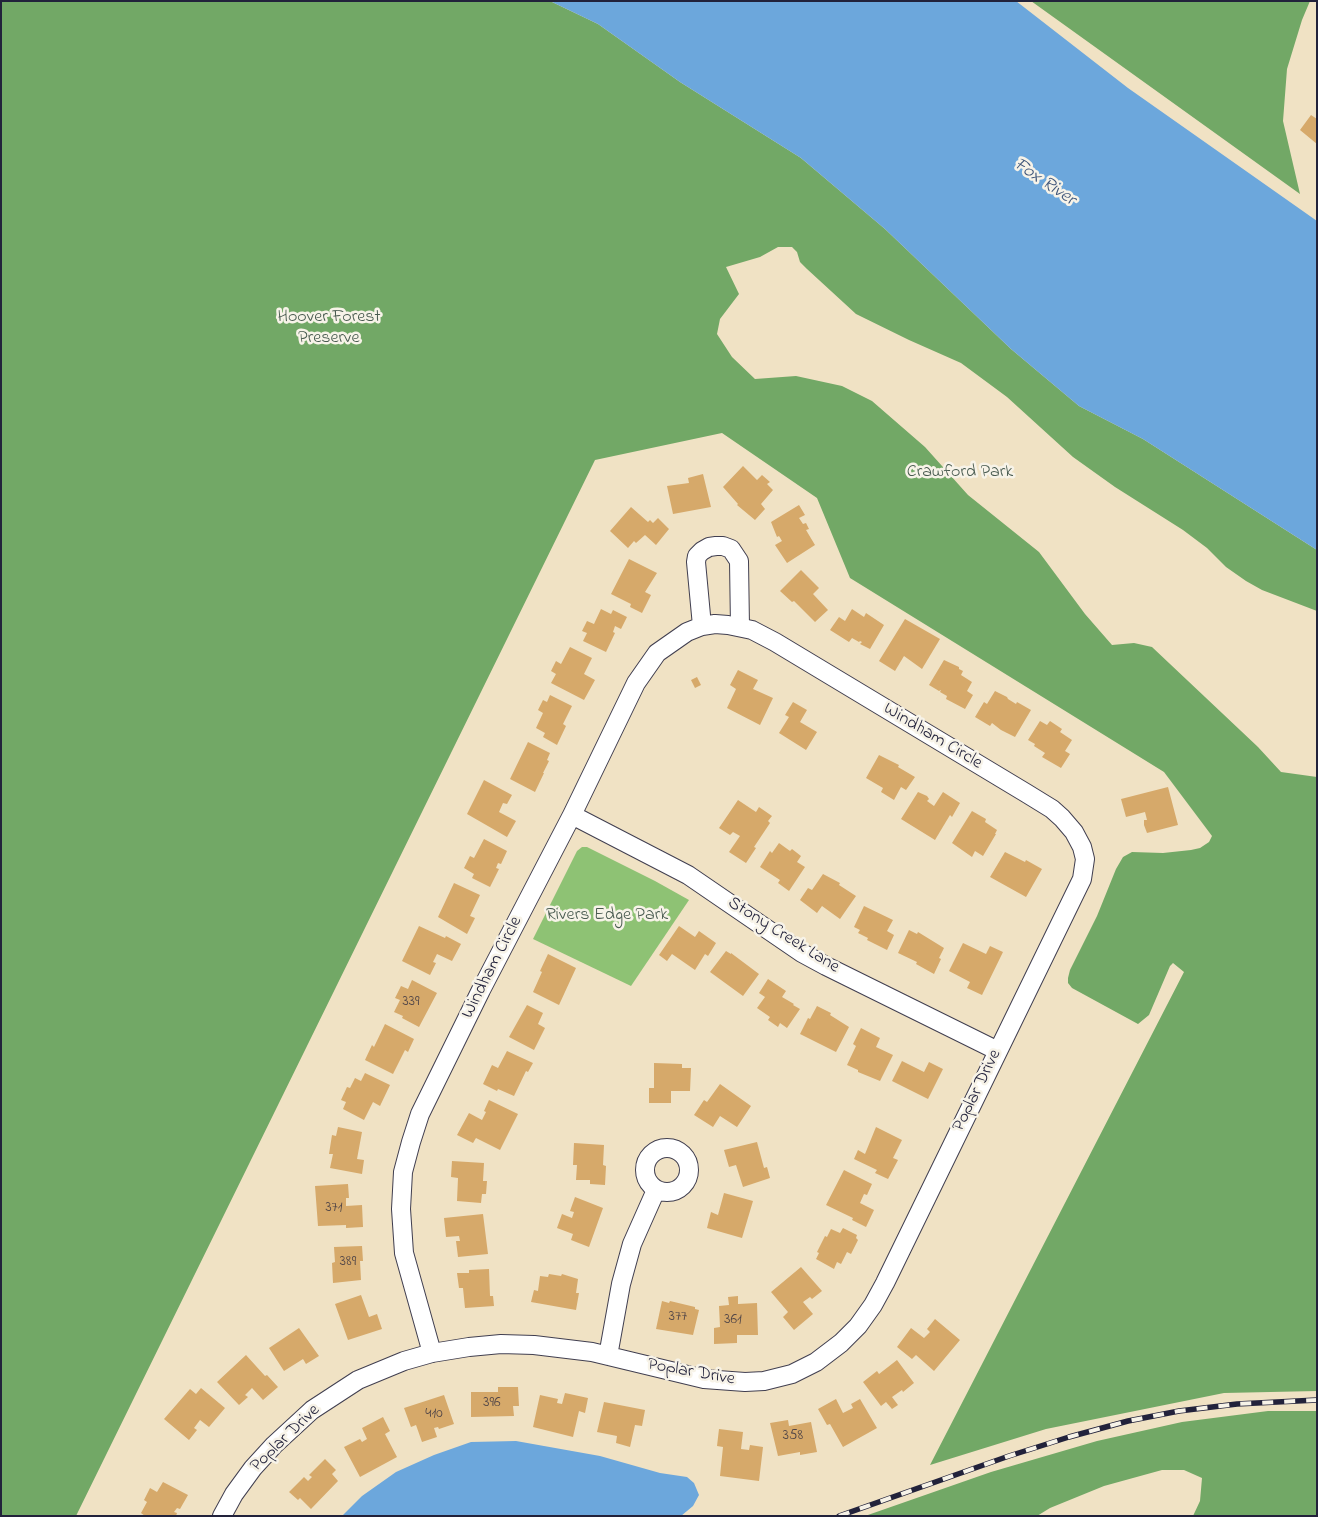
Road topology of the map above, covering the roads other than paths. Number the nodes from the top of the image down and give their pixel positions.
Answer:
1 (702, 626) junction
2 (740, 627) junction
3 (572, 816) junction
4 (1082, 879) joint
5 (998, 1051) junction
6 (656, 1190) dead end
7 (432, 1353) junction
8 (608, 1356) junction
9 (222, 1516) edge

1 - 2 street, Windham Circle
1 - 2 street
1 - 3 street, Windham Circle
2 - 4 street, Windham Circle
3 - 5 street, Stony Creek Lane
3 - 7 street, Windham Circle
4 - 5 street, Poplar Drive
5 - 8 street, Poplar Drive
6 - 8 street
7 - 8 street, Poplar Drive
7 - 9 street, Poplar Drive

